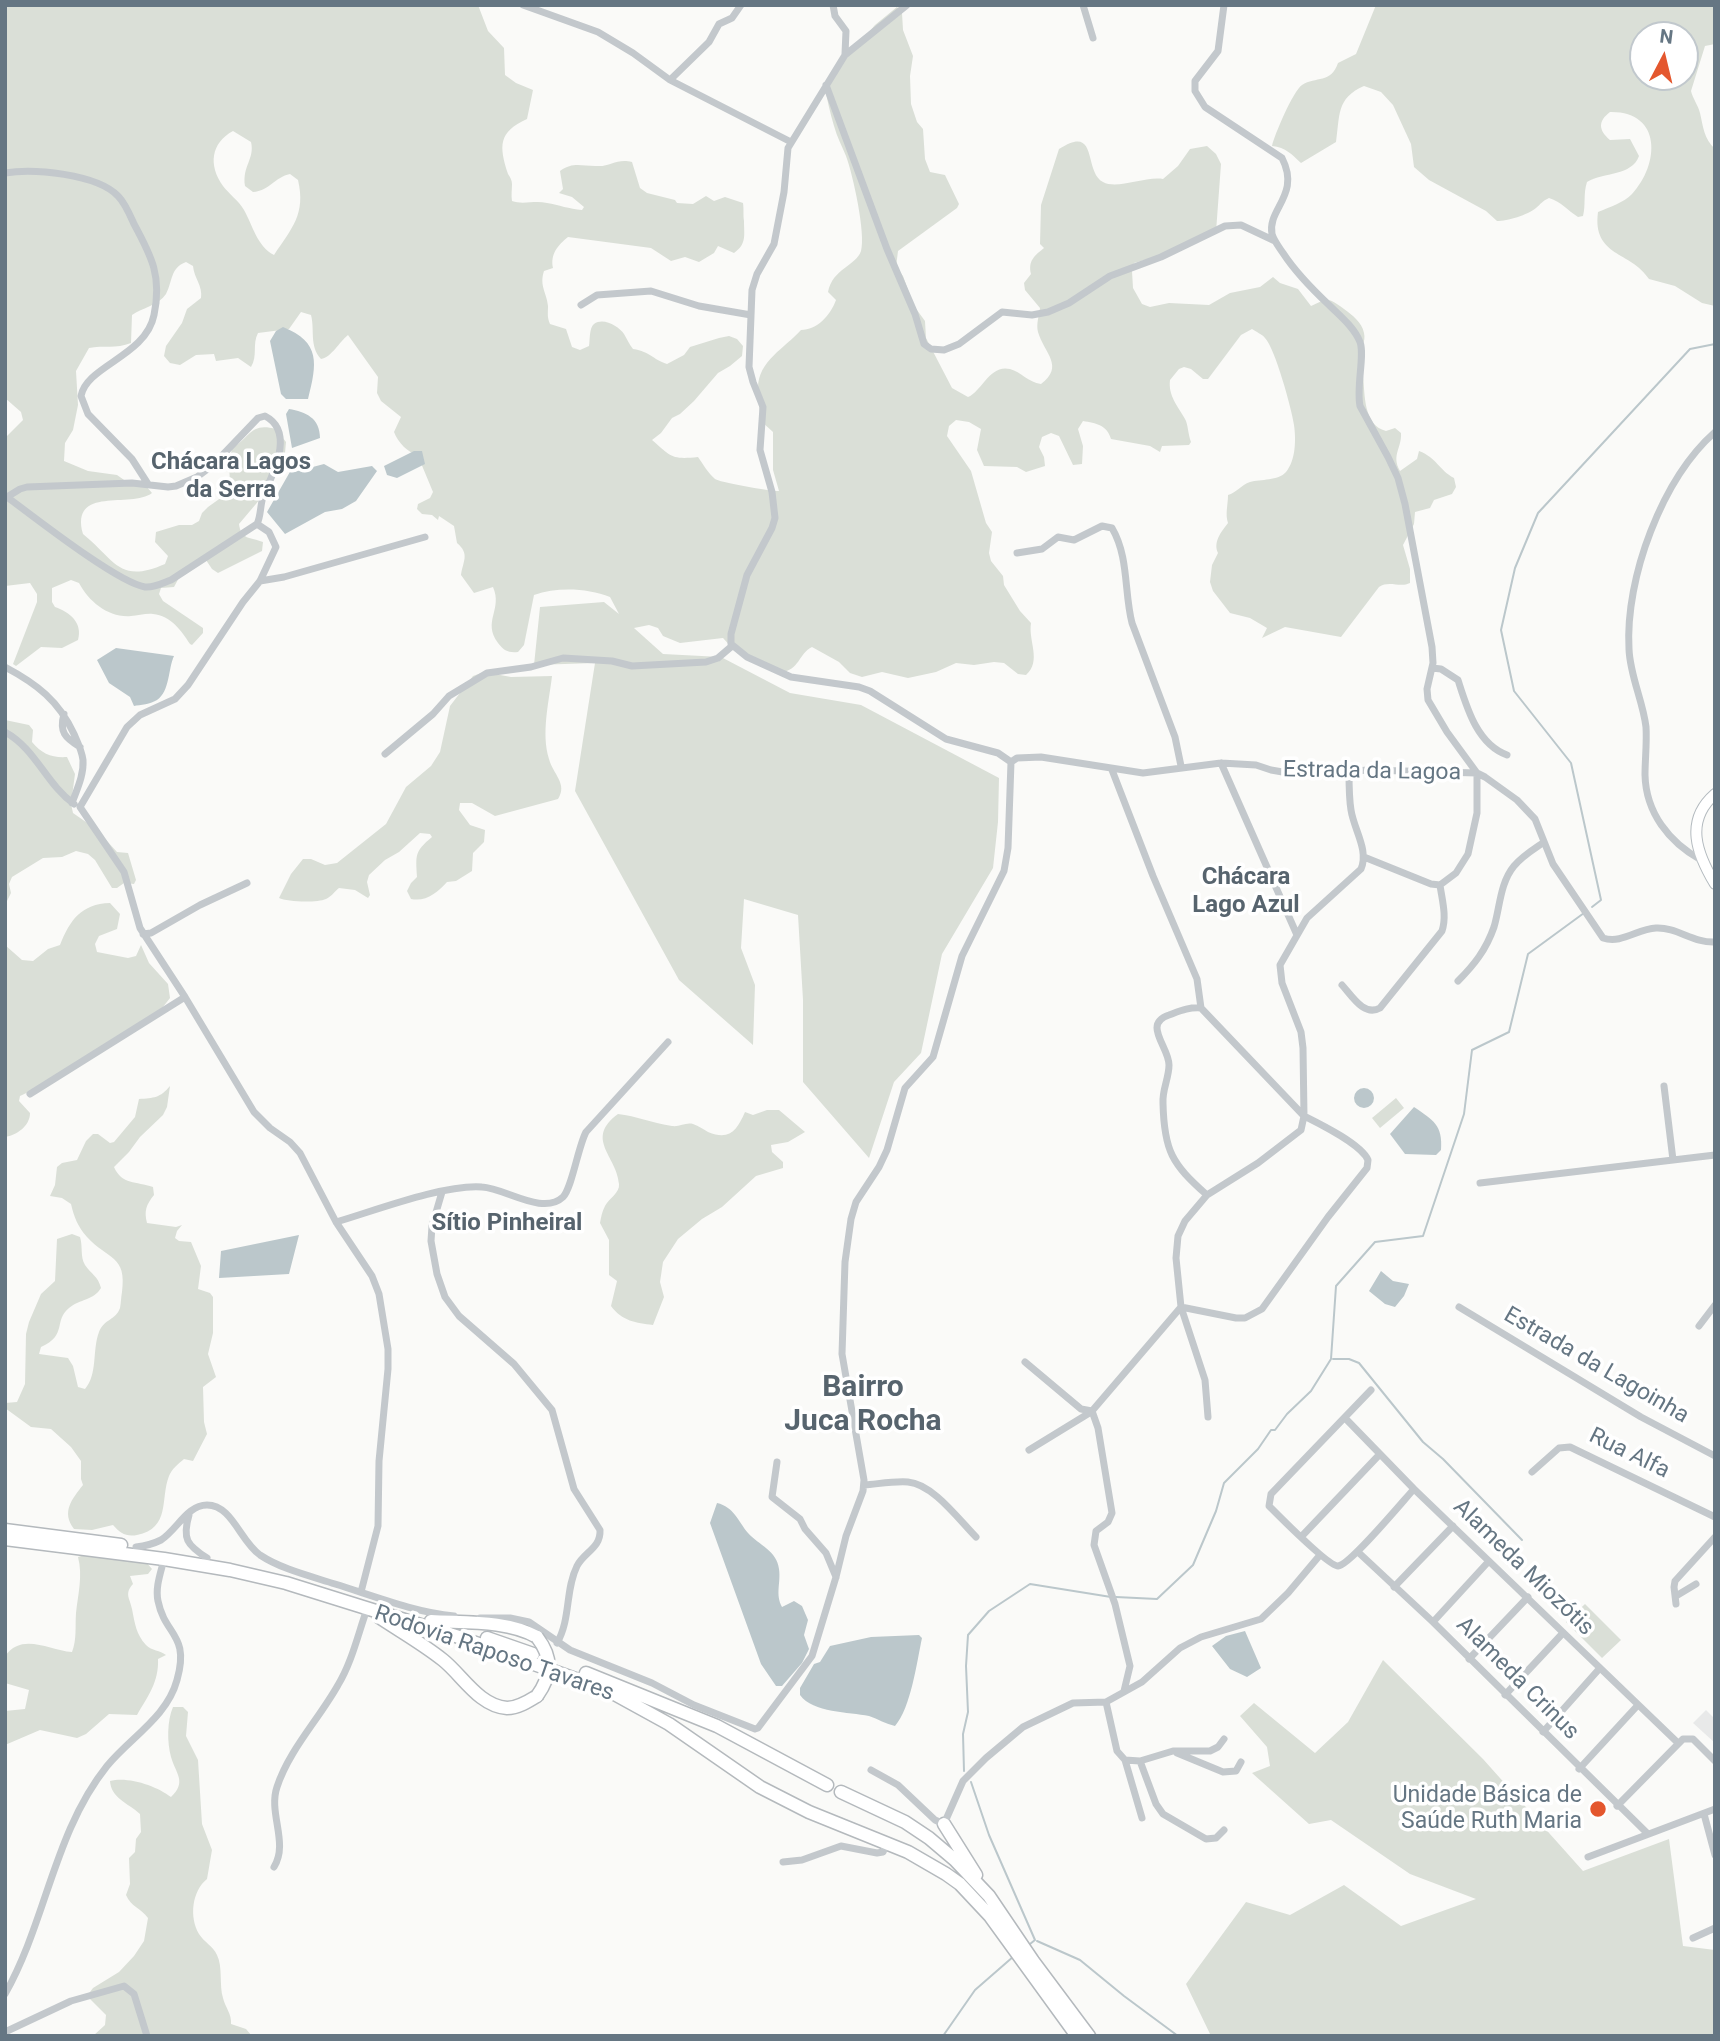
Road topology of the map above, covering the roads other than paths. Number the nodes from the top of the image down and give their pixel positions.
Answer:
1 (523, 5) edge
2 (741, 5) edge
3 (833, 5) edge
4 (907, 5) edge
5 (1083, 5) edge
6 (1224, 5) edge
7 (1093, 38) dead end
8 (845, 55) junction
9 (670, 80) junction
10 (826, 85) junction
11 (791, 142) junction
12 (5, 173) edge
13 (1275, 241) junction
14 (581, 305) dead end
15 (751, 315) junction
16 (1715, 432) edge
17 (148, 484) junction
18 (6, 497) edge
19 (257, 524) junction
20 (425, 537) dead end
21 (1017, 553) dead end
22 (260, 581) junction
23 (732, 646) junction
24 (5, 667) edge
25 (1432, 668) junction
26 (5, 732) edge
27 (385, 754) dead end
28 (1507, 755) dead end
29 (1012, 762) junction
30 (1221, 762) junction
31 (1181, 766) junction
32 (1112, 769) junction
33 (1349, 772) junction
34 (1477, 774) junction
35 (1715, 794) edge
36 (76, 805) junction
37 (1544, 842) junction
38 (1364, 857) junction
39 (1701, 860) junction
40 (247, 883) dead end
41 (1715, 884) edge
42 (1440, 885) junction
43 (143, 934) junction
44 (1297, 934) junction
45 (1715, 942) edge
46 (1458, 981) dead end
47 (1342, 985) dead end
48 (185, 997) junction
49 (1200, 1008) junction
50 (668, 1042) dead end
51 (1664, 1086) dead end
52 (30, 1094) dead end
53 (1304, 1116) junction
54 (1715, 1155) edge
55 (1674, 1160) junction
56 (1480, 1183) dead end
57 (442, 1192) junction
58 (1208, 1195) junction
59 (336, 1222) junction
60 (1715, 1305) edge
61 (1181, 1307) junction
62 (1459, 1307) dead end
63 (1699, 1326) dead end
64 (1025, 1362) dead end
65 (1371, 1390) dead end
66 (1092, 1411) junction
67 (1208, 1417) dead end
68 (1345, 1418) junction
69 (1029, 1450) dead end
70 (1380, 1454) junction
71 (1715, 1456) edge
72 (777, 1462) dead end
73 (1532, 1472) dead end
74 (864, 1485) junction
75 (1415, 1489) junction
76 (189, 1514) junction
77 (1715, 1517) edge
78 (1453, 1526) junction
79 (5, 1530) edge
80 (1715, 1536) edge
81 (976, 1537) dead end
82 (1301, 1537) junction
83 (5, 1539) edge
84 (136, 1547) junction
85 (1358, 1552) junction
86 (1320, 1555) junction
87 (207, 1558) junction
88 (164, 1559) junction
89 (1489, 1561) junction
90 (836, 1577) junction
91 (1696, 1584) dead end
92 (1394, 1587) junction
93 (361, 1592) junction
94 (1528, 1597) junction
95 (367, 1609) junction
96 (431, 1621) junction
97 (1433, 1622) junction
98 (1563, 1633) junction
99 (557, 1643) junction
100 (1469, 1659) junction
101 (1600, 1668) junction
102 (608, 1686) junction
103 (1124, 1691) junction
104 (1505, 1695) junction
105 (1106, 1702) junction
106 (1638, 1704) junction
107 (1543, 1732) junction
108 (1224, 1739) dead end
109 (1677, 1742) junction
110 (1173, 1751) junction
111 (1125, 1760) junction
112 (1715, 1760) edge
113 (1140, 1761) junction
114 (1241, 1762) dead end
115 (1579, 1769) junction
116 (871, 1770) dead end
117 (827, 1785) dead end
118 (841, 1792) dead end
119 (1617, 1806) junction
120 (1715, 1809) edge
121 (1704, 1814) junction
122 (1142, 1818) dead end
123 (944, 1824) junction
124 (1224, 1830) dead end
125 (1648, 1834) junction
126 (887, 1843) junction
127 (1715, 1856) edge
128 (1588, 1857) dead end
129 (783, 1862) dead end
130 (274, 1867) dead end
131 (989, 1896) junction
132 (1715, 1928) edge
133 (1011, 1937) junction
134 (1693, 1938) dead end
135 (1029, 1962) junction
136 (5, 1994) edge
137 (5, 2032) edge
138 (147, 2036) edge
139 (1077, 2036) edge
140 (1091, 2036) edge

1 - 9 street
2 - 9 street
3 - 8 street
4 - 8 street
5 - 7 street
6 - 13 street
8 - 10 street
9 - 11 street
10 - 11 street
10 - 13 street
11 - 15 street
12 - 17 street
13 - 25 street
14 - 15 street
15 - 23 street
16 - 39 street
17 - 18 street
17 - 19 street
18 - 19 street
19 - 22 street
20 - 22 street
21 - 31 street
22 - 36 street
23 - 27 street
23 - 29 street
24 - 36 street
25 - 28 street
25 - 34 street
26 - 36 street
29 - 32 street, Estrada da Lagoa
29 - 74 street
30 - 31 street, Estrada da Lagoa
30 - 33 street, Estrada da Lagoa
30 - 44 street
31 - 32 street, Estrada da Lagoa
32 - 49 street
33 - 34 street, Estrada da Lagoa
33 - 38 street
34 - 37 street, Estrada da Lagoa
34 - 42 street
35 - 39 street
36 - 43 street
37 - 45 street, Estrada da Lagoa
37 - 46 street
38 - 42 street
38 - 44 street
39 - 41 street
40 - 43 street
42 - 47 street
43 - 48 street
44 - 53 street
48 - 52 street
48 - 59 street
49 - 53 street
49 - 58 street
50 - 57 street
51 - 55 street
53 - 58 street
53 - 61 street
54 - 55 street
55 - 56 street
57 - 59 street
57 - 99 street
58 - 61 street
59 - 93 street
60 - 63 street
61 - 66 street
61 - 67 street
62 - 71 street, Estrada da Lagoinha
64 - 66 street
65 - 68 street
66 - 69 street
66 - 103 street
68 - 70 street, Alameda Miozótis
68 - 82 street
70 - 75 street, Alameda Miozótis
70 - 82 street
72 - 90 street
73 - 77 street, Rua Alfa
74 - 81 street
74 - 90 street
75 - 78 street, Alameda Miozótis
75 - 85 street
76 - 84 street
76 - 87 street
76 - 93 street
78 - 89 street, Alameda Miozótis
78 - 92 street
79 - 84 highway, Rodovia Raposo Tavares
80 - 91 street
82 - 86 street
83 - 88 highway, Rodovia Raposo Tavares
84 - 87 highway, Rodovia Raposo Tavares
85 - 86 street
85 - 92 street, Alameda Crinus
86 - 103 street
87 - 96 highway, Rodovia Raposo Tavares
88 - 95 highway, Rodovia Raposo Tavares
88 - 136 street
89 - 94 street, Alameda Miozótis
89 - 97 street
90 - 99 street
92 - 97 street, Alameda Crinus
93 - 99 street
94 - 98 street, Alameda Miozótis
94 - 100 street
95 - 96 highway, bridge
95 - 102 highway, Rodovia Raposo Tavares
95 - 130 street
96 - 102 highway, Rodovia Raposo Tavares
97 - 100 street, Alameda Crinus
98 - 101 street, Alameda Miozótis
98 - 104 street
100 - 104 street, Alameda Crinus
101 - 106 street, Alameda Miozótis
101 - 107 street
102 - 117 highway, Rodovia Raposo Tavares
102 - 126 highway, Rodovia Raposo Tavares
103 - 105 street
104 - 107 street, Alameda Crinus
105 - 111 street
105 - 123 street
106 - 109 street, Alameda Miozótis
106 - 115 street
107 - 115 street, Alameda Crinus
108 - 110 street
109 - 112 street
109 - 119 street
110 - 113 street
110 - 114 street
111 - 113 street
111 - 122 street
113 - 124 street
115 - 119 street, Alameda Crinus
116 - 123 street
118 - 131 highway, Rodovia Raposo Tavares
119 - 125 street, Alameda Crinus
120 - 121 street
121 - 125 street
121 - 127 street
123 - 131 highway
125 - 128 street
126 - 129 street
126 - 133 highway, Rodovia Raposo Tavares
131 - 133 highway, Rodovia Raposo Tavares
132 - 134 street
133 - 135 highway, Rodovia Raposo Tavares
135 - 139 highway, Rodovia Raposo Tavares
135 - 140 highway, Rodovia Raposo Tavares
137 - 138 street

